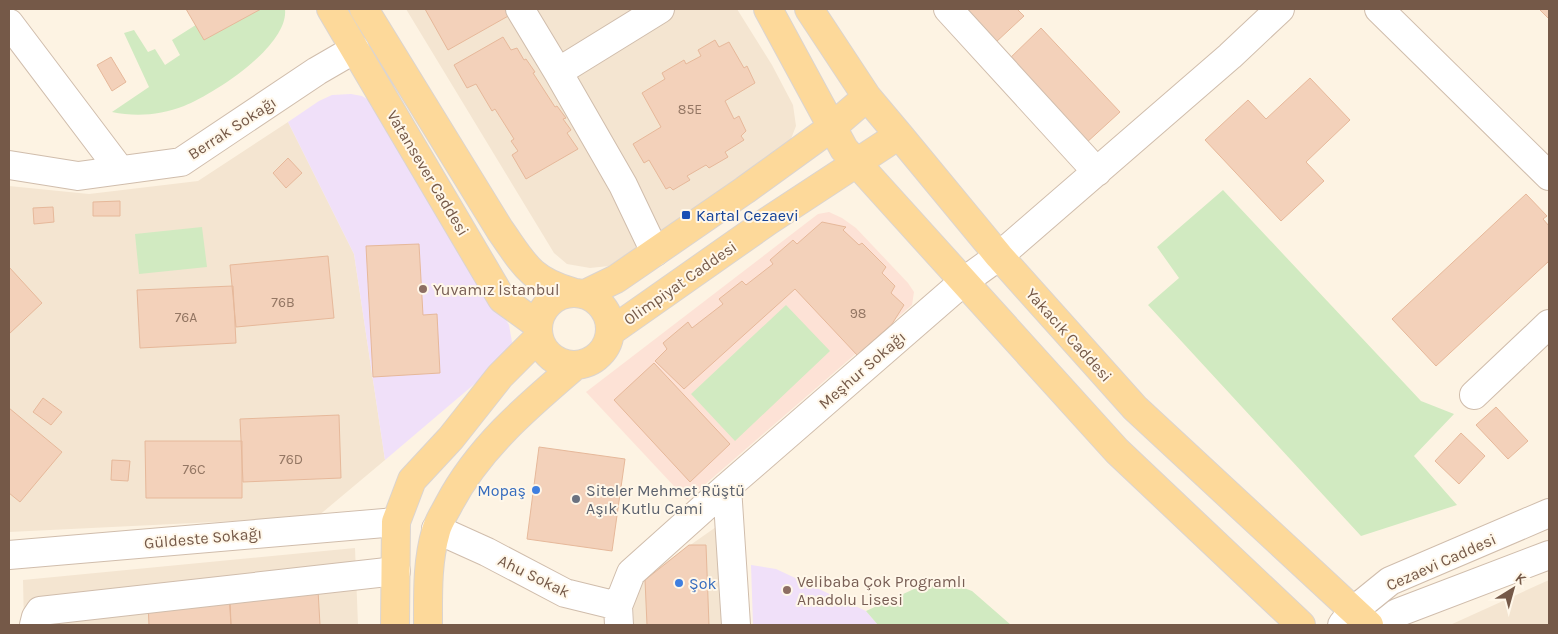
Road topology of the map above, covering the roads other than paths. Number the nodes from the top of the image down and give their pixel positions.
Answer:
1 (331, 9) edge
2 (364, 9) edge
3 (520, 9) edge
4 (660, 9) edge
5 (768, 9) edge
6 (809, 9) edge
7 (948, 9) edge
8 (1280, 9) edge
9 (1379, 9) edge
10 (9, 23) edge
11 (379, 35) junction
12 (355, 49) junction
13 (558, 72) junction
14 (868, 97) junction
15 (832, 127) junction
16 (899, 135) junction
17 (856, 162) junction
18 (9, 165) edge
19 (120, 170) junction
20 (1096, 172) junction
21 (1549, 176) edge
22 (655, 252) junction
23 (999, 256) junction
24 (962, 282) junction
25 (579, 293) junction
26 (1549, 324) edge
27 (538, 331) junction
28 (610, 332) junction
29 (576, 365) junction
30 (1474, 395) dead end
31 (727, 487) junction
32 (1549, 513) edge
33 (396, 522) junction
34 (436, 529) junction
35 (9, 555) edge
36 (1549, 555) edge
37 (396, 570) junction
38 (618, 615) edge
39 (1355, 620) edge
40 (34, 625) edge
41 (395, 625) edge
42 (428, 625) edge
43 (736, 625) edge
44 (1301, 625) edge
45 (1382, 625) edge

1 - 12 main road, Vatansever Caddesi
2 - 11 main road, Vatansever Caddesi
3 - 13 street
4 - 13 street
5 - 15 main road
6 - 14 main road, Yakacık Caddesi
7 - 20 street
8 - 20 street, Meşhur Sokağı
9 - 21 street
10 - 19 street
11 - 12 main road
11 - 25 main road, Vatansever Caddesi
12 - 19 street, Berrak Sokağı
12 - 27 main road, Vatansever Caddesi
13 - 22 street
14 - 15 main road
14 - 16 main road, Yakacık Caddesi
15 - 17 main road
15 - 22 main road
16 - 17 main road, Olimpiyat Caddesi
16 - 23 main road, Yakacık Caddesi
17 - 24 main road
17 - 28 main road, Olimpiyat Caddesi
18 - 19 street, Berrak Sokağı
20 - 23 street, Meşhur Sokağı
22 - 25 main road
23 - 24 street, Meşhur Sokağı
23 - 39 main road, Yakacık Caddesi
24 - 31 street, Meşhur Sokağı
24 - 44 main road
25 - 27 main road
25 - 28 main road
26 - 30 street
27 - 29 main road
27 - 33 main road
28 - 29 main road
29 - 34 main road
31 - 38 street, Meşhur Sokağı
31 - 43 street
32 - 39 street, Cezaevi Caddesi
33 - 34 main road
33 - 35 street, Güldeste Sokağı
33 - 37 main road
34 - 38 street, Ahu Sokak
34 - 42 main road
36 - 45 street, Cezaevi Caddesi
37 - 40 street
37 - 41 main road

